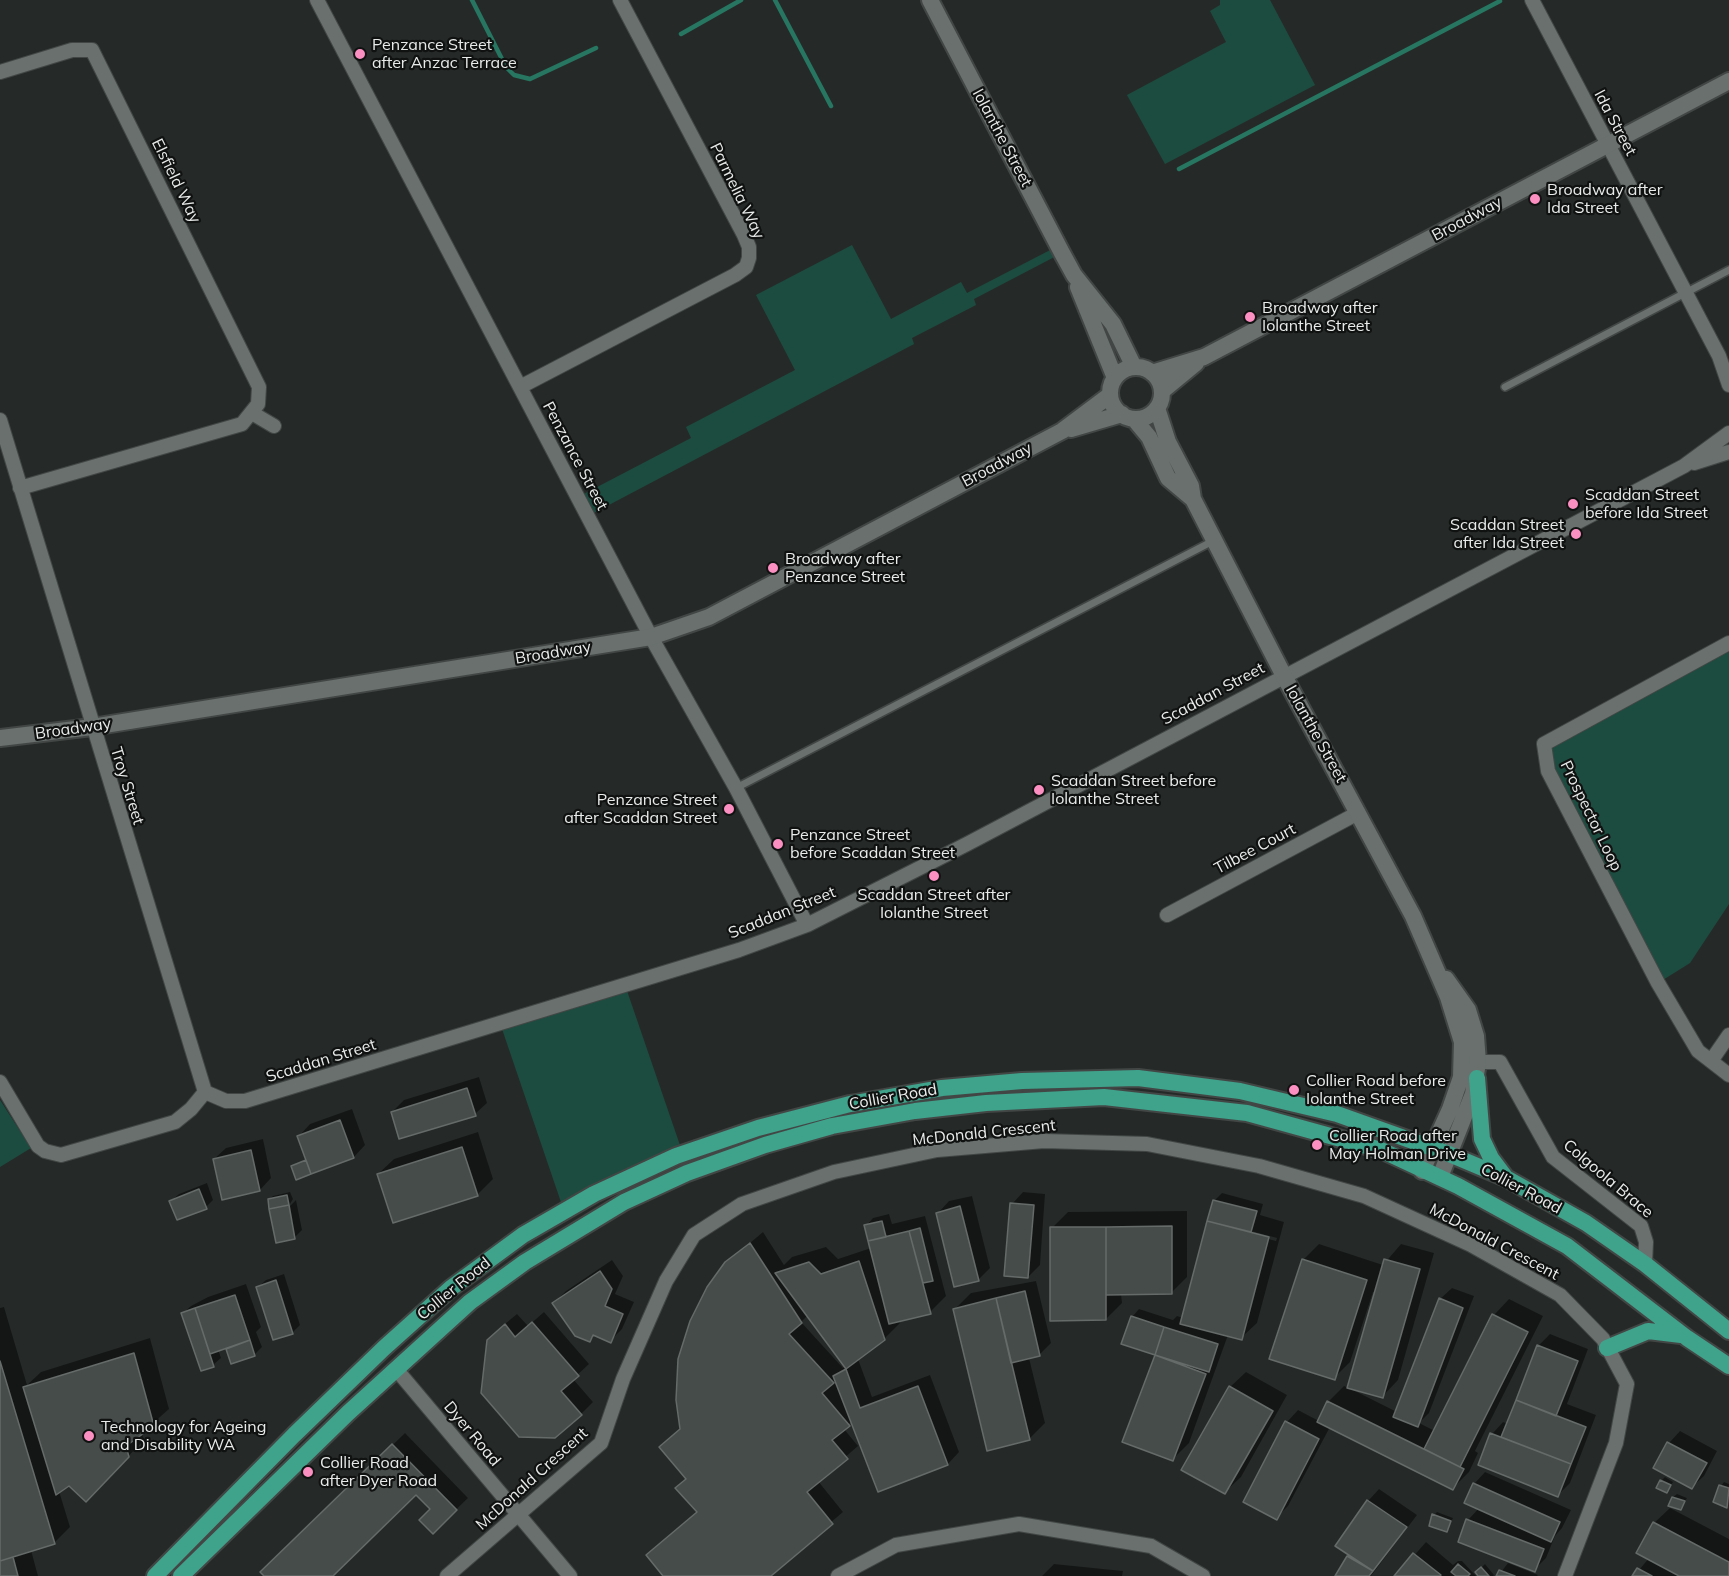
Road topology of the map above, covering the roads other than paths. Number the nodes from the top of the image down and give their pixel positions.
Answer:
1 (317, 0) edge
2 (620, 0) edge
3 (930, 0) edge
4 (1532, 0) edge
5 (0, 72) edge
6 (1729, 81) edge
7 (1608, 145) junction
8 (1729, 270) edge
9 (1074, 275) junction
10 (1685, 292) junction
11 (1719, 356) junction
12 (1204, 357) junction
13 (1134, 368) junction
14 (1729, 368) edge
15 (1152, 373) junction
16 (1115, 378) junction
17 (1729, 385) edge
18 (520, 387) junction
19 (1505, 387) dead end
20 (1162, 391) junction
21 (1110, 395) junction
22 (1157, 408) junction
23 (252, 413) junction
24 (1128, 416) junction
25 (0, 420) edge
26 (274, 426) dead end
27 (1062, 431) junction
28 (1729, 433) edge
29 (1729, 452) edge
30 (1684, 466) junction
31 (20, 488) junction
32 (1193, 499) junction
33 (1215, 539) junction
34 (651, 637) junction
35 (1729, 643) edge
36 (1284, 676) junction
37 (92, 727) junction
38 (0, 738) edge
39 (736, 788) junction
40 (1358, 813) junction
41 (1167, 915) dead end
42 (807, 925) junction
43 (1729, 1035) edge
44 (1711, 1061) junction
45 (1473, 1068) junction
46 (1729, 1075) edge
47 (0, 1083) edge
48 (205, 1092) junction
49 (1431, 1148) junction
50 (1449, 1154) junction
51 (1422, 1171) junction
52 (1440, 1177) junction
53 (1506, 1178) junction
54 (1645, 1264) junction
55 (1729, 1331) edge
56 (1687, 1338) junction
57 (1607, 1348) junction
58 (1729, 1366) edge
59 (396, 1370) junction
60 (519, 1515) junction
61 (155, 1576) edge
62 (181, 1576) edge
63 (447, 1576) edge
64 (570, 1576) edge
65 (838, 1576) edge
66 (1203, 1576) edge
67 (1565, 1576) edge

1 - 18 street, Penzance Street
2 - 18 street, Parmelia Way
3 - 9 street, Iolanthe Street
4 - 7 street, Ida Street
5 - 23 street, Elsfield Way
6 - 7 street, Broadway
7 - 10 street, Ida Street
7 - 12 street, Broadway
8 - 10 lane
9 - 13 street, Iolanthe Street
9 - 16 street, Iolanthe Street
10 - 11 street, Ida Street
10 - 19 lane
11 - 14 street, Ida Street
11 - 17 street, Ida Street
12 - 15 street, Broadway
12 - 20 street, Broadway
13 - 15 street
13 - 16 street
15 - 20 street
16 - 21 street
18 - 34 street, Penzance Street
20 - 22 street
21 - 24 street
21 - 27 street, Broadway
22 - 24 street
22 - 32 street, Iolanthe Street
23 - 26 street
23 - 31 street
24 - 27 street, Broadway
24 - 32 street, Iolanthe Street
25 - 31 street, Troy Street
27 - 34 street, Broadway
28 - 30 street, Scaddan Street
29 - 30 street, Scaddan Street
30 - 36 street, Scaddan Street
31 - 37 street, Troy Street
32 - 33 street, Iolanthe Street
33 - 36 street, Iolanthe Street
33 - 39 lane
34 - 37 street, Broadway
34 - 39 street, Penzance Street
35 - 44 street, Prospector Loop
36 - 40 street, Iolanthe Street
36 - 42 street, Scaddan Street
37 - 38 street, Broadway
37 - 48 street, Troy Street
39 - 42 street, Penzance Street
40 - 41 street, Tilbee Court
40 - 45 street, Iolanthe Street
42 - 48 street, Scaddan Street
43 - 44 street
44 - 46 street, Prospector Loop
45 - 49 street, Iolanthe Street
45 - 50 street, Iolanthe Street
45 - 53 main road
45 - 54 street, Colgoola Brace
47 - 48 street
49 - 50 main road, Collier Road
49 - 51 street, Iolanthe Street
49 - 61 main road, Collier Road
50 - 52 street, Iolanthe Street
50 - 53 main road, Collier Road
51 - 52 main road, Collier Road
51 - 59 main road, Collier Road
52 - 56 main road, Collier Road
53 - 54 main road, Collier Road
54 - 55 main road, Collier Road
56 - 57 main road
56 - 58 main road, Collier Road
57 - 60 street, McDonald Crescent
57 - 67 street, McDonald Crescent
59 - 60 street, Dyer Road
59 - 62 main road, Collier Road
60 - 63 street, McDonald Crescent
60 - 64 street, Dyer Road
65 - 66 street

